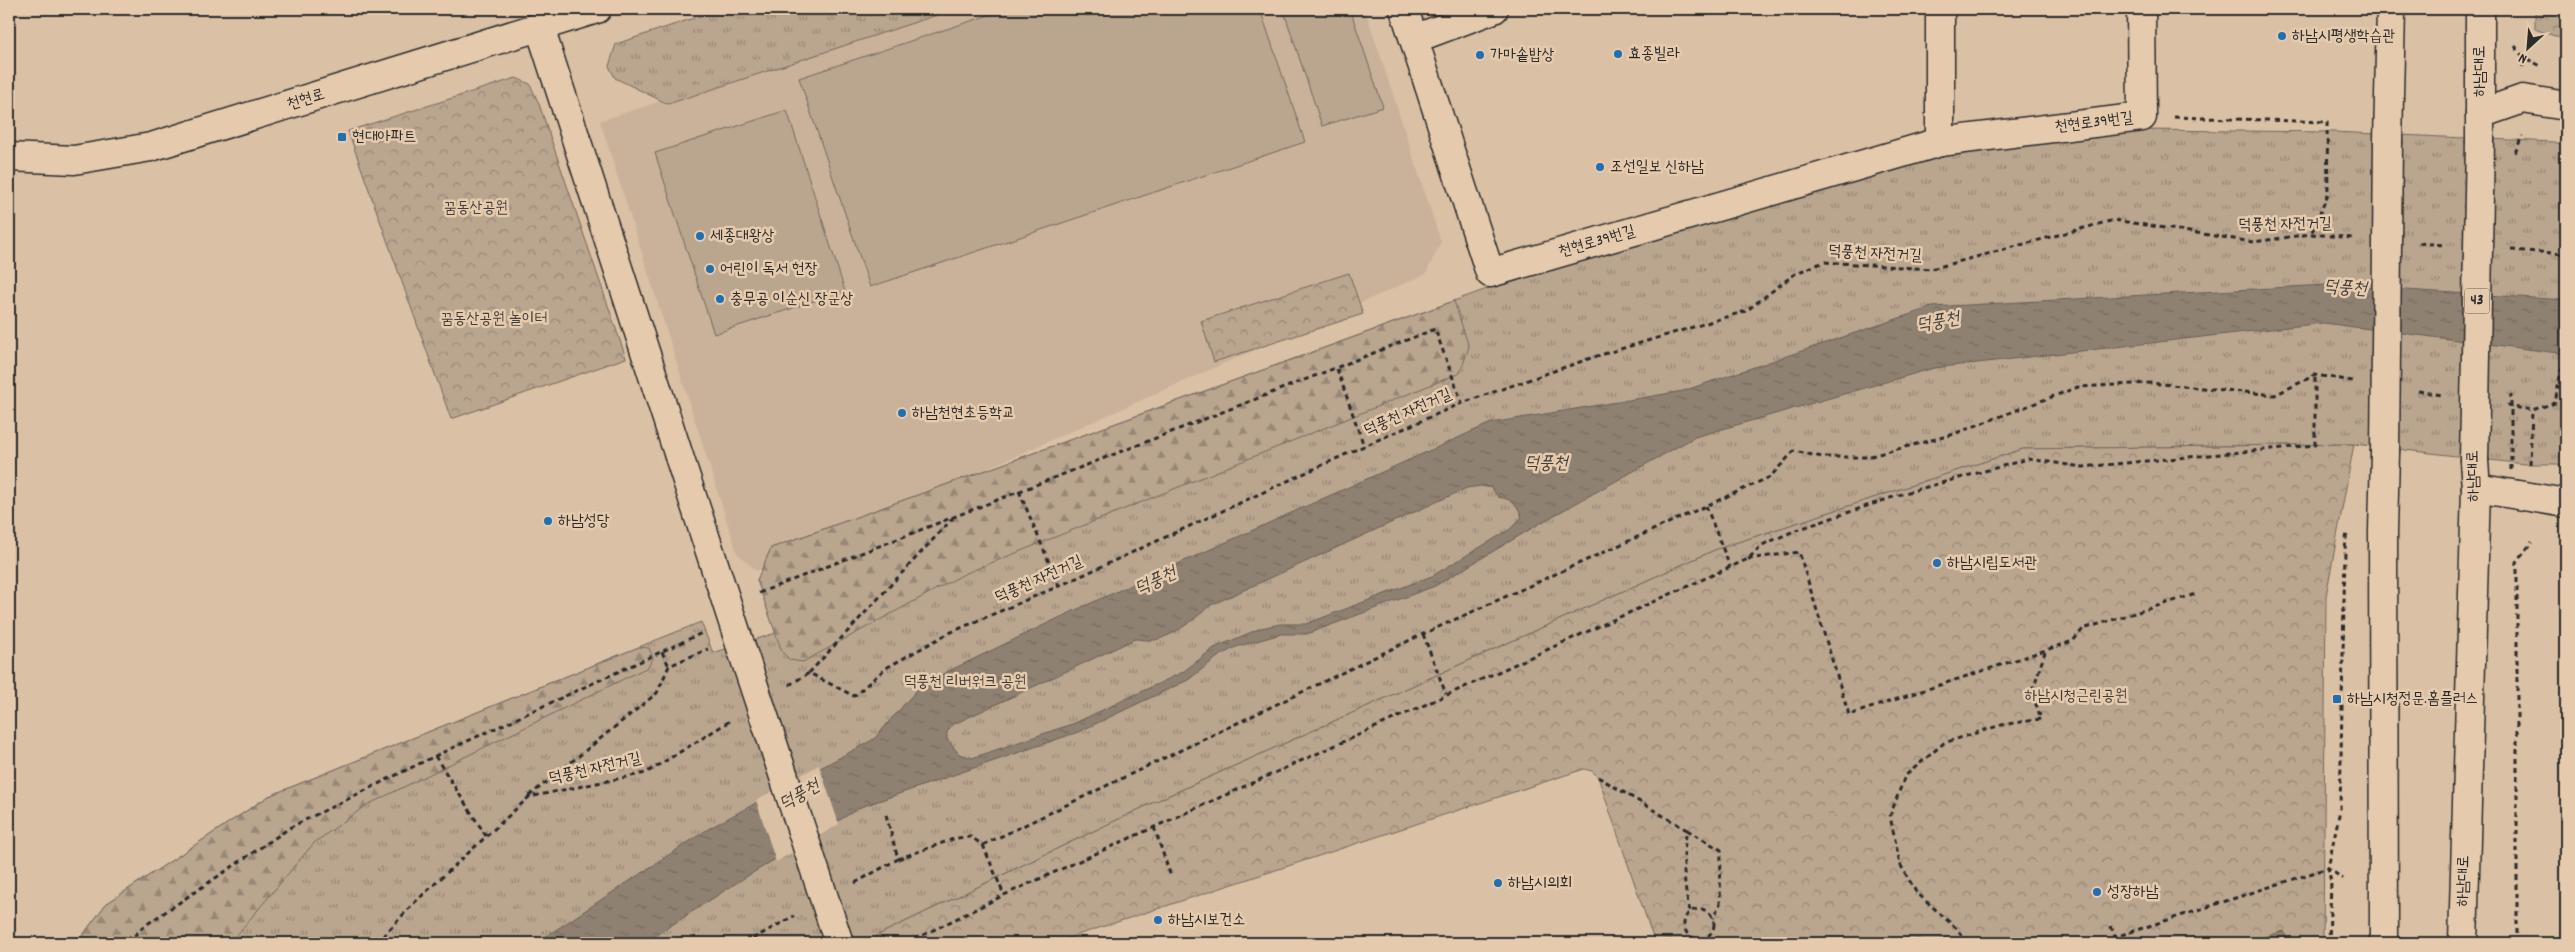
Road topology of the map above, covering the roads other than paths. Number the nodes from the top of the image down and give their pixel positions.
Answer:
1 (597, 9) edge
2 (1404, 9) edge
3 (1494, 9) edge
4 (1940, 9) edge
5 (2141, 9) edge
6 (2392, 9) edge
7 (2480, 9) edge
8 (540, 28) junction
9 (1414, 40) junction
10 (2566, 106) edge
11 (2480, 114) junction
12 (1940, 142) junction
13 (9, 157) edge
14 (2476, 488) junction
15 (2566, 504) edge
16 (840, 943) edge
17 (2384, 943) edge
18 (2463, 943) edge

1 - 8 main road, 천현로
2 - 9 main road, 천현로39번길
3 - 9 main road
4 - 12 main road
5 - 12 main road, 천현로39번길
6 - 17 main road, bridge
7 - 11 main road, 하남대로 / 43
8 - 13 main road, 천현로
8 - 16 main road, bridge
9 - 12 main road, 천현로39번길
10 - 11 main road
11 - 14 main road, 하남대로 / 43, bridge
14 - 15 main road
14 - 18 main road, 하남대로 / 43

